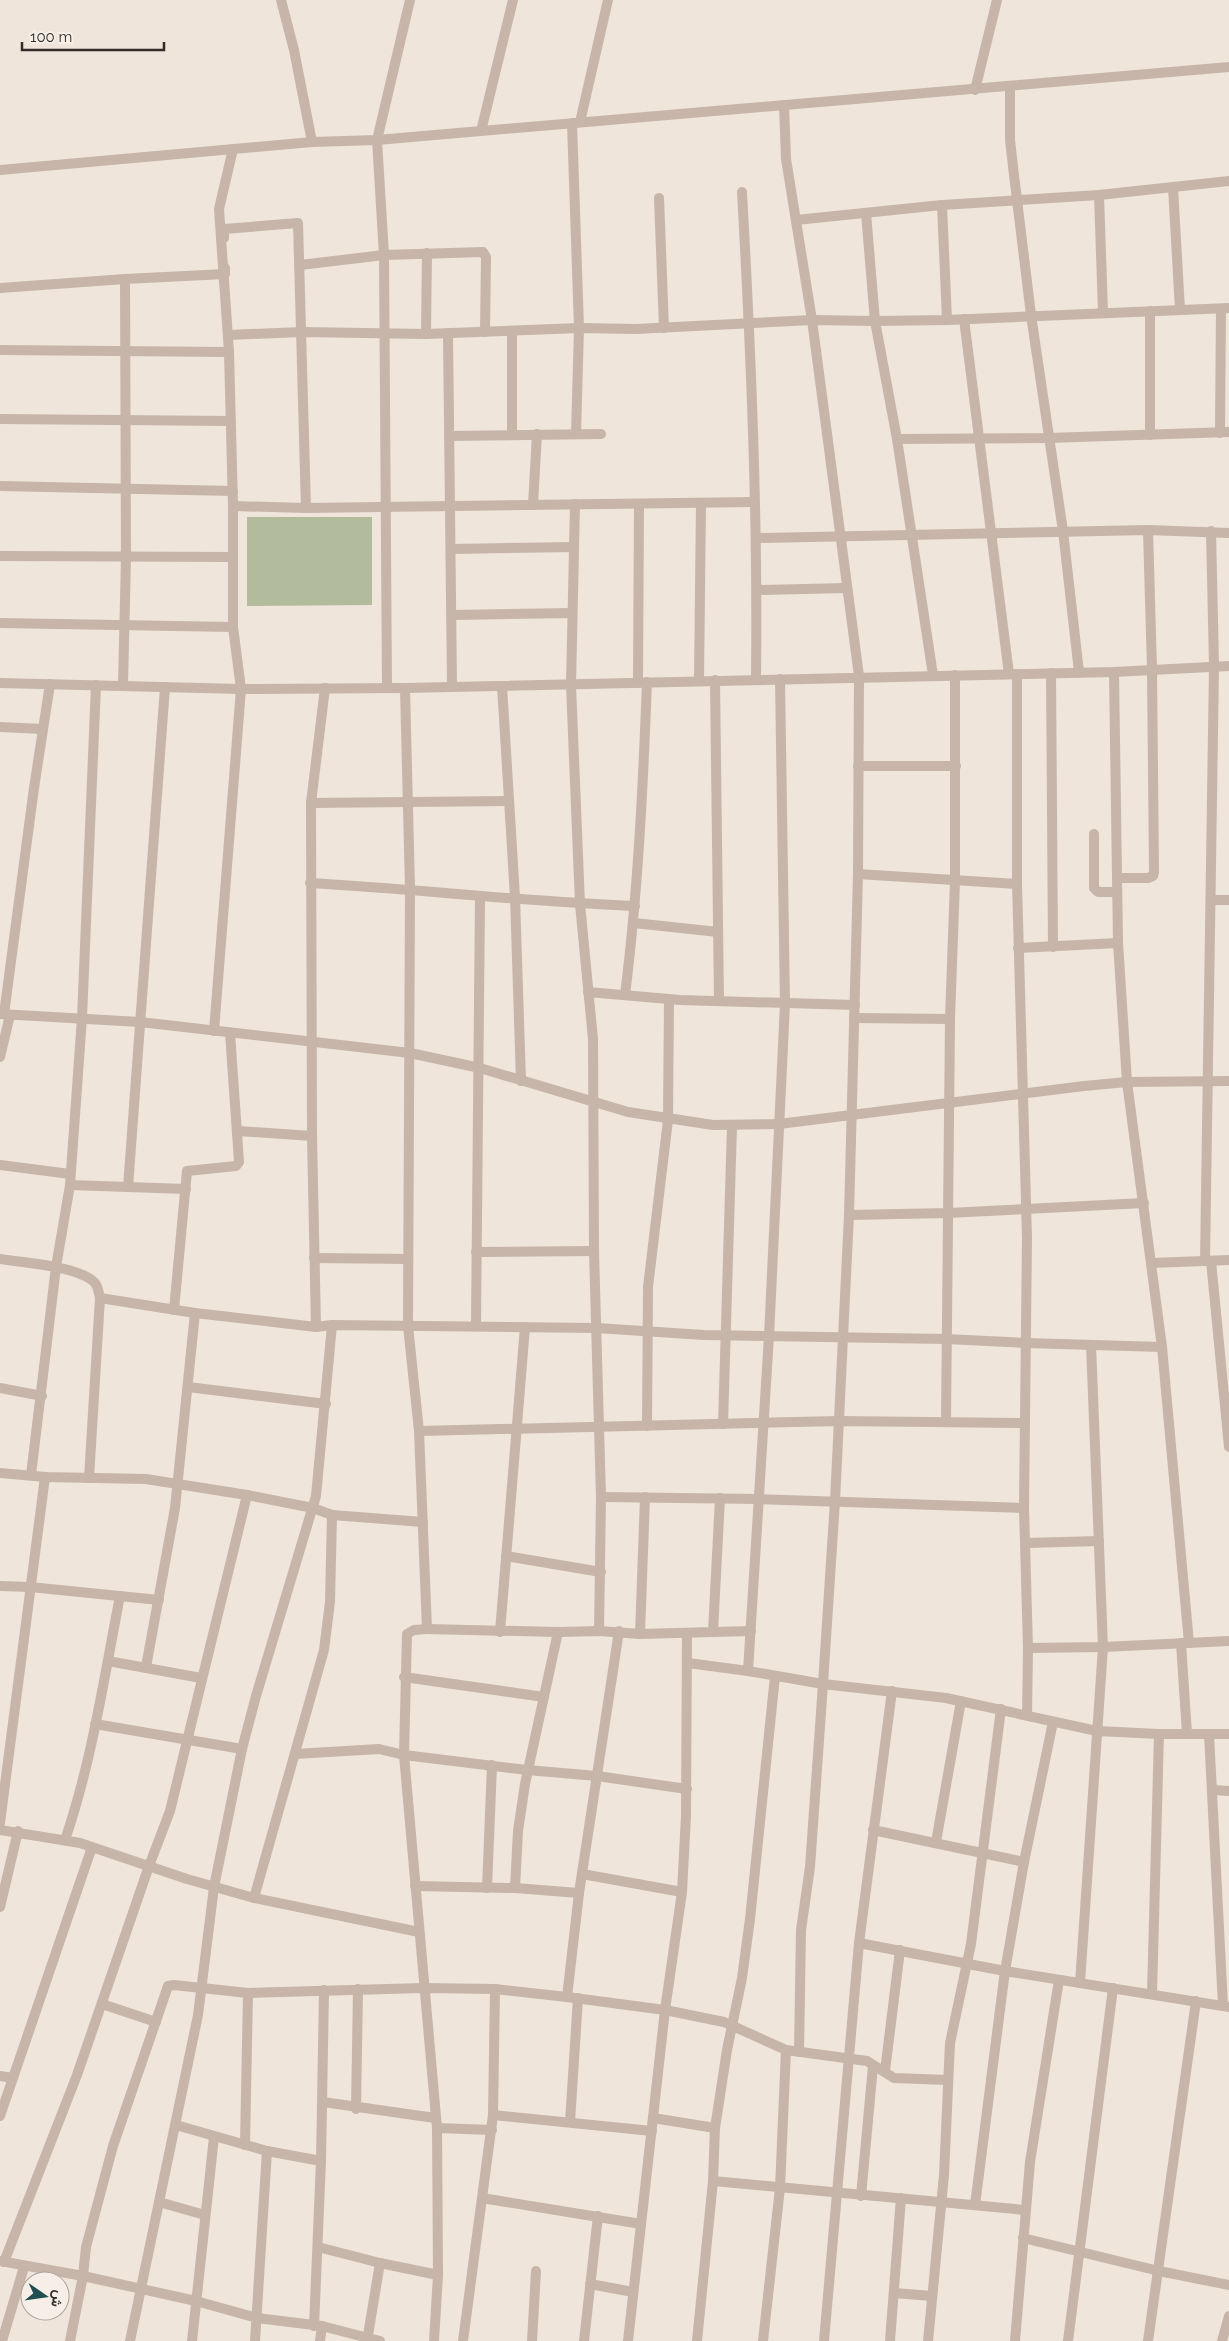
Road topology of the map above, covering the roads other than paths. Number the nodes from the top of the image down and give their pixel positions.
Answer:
1 (281, 0) edge
2 (410, 0) edge
3 (513, 0) edge
4 (608, 0) edge
5 (997, 0) edge
6 (1229, 67) edge
7 (1010, 86) junction
8 (975, 90) junction
9 (784, 105) junction
10 (576, 122) junction
11 (481, 131) junction
12 (377, 140) junction
13 (312, 142) junction
14 (233, 149) junction
15 (0, 170) edge
16 (1229, 181) edge
17 (1173, 187) junction
18 (742, 192) dead end
19 (1099, 196) junction
20 (659, 198) dead end
21 (1018, 202) junction
22 (942, 205) junction
23 (866, 213) junction
24 (796, 220) junction
25 (427, 254) junction
26 (384, 255) junction
27 (300, 265) junction
28 (225, 274) junction
29 (125, 279) junction
30 (0, 288) edge
31 (1225, 308) edge
32 (1180, 310) junction
33 (1150, 311) junction
34 (1103, 312) junction
35 (1030, 315) junction
36 (964, 319) junction
37 (812, 320) junction
38 (947, 320) junction
39 (875, 321) junction
40 (749, 324) junction
41 (579, 328) junction
42 (664, 328) junction
43 (302, 332) junction
44 (485, 332) junction
45 (512, 332) junction
46 (448, 333) junction
47 (385, 334) junction
48 (426, 334) junction
49 (228, 335) junction
50 (0, 350) edge
51 (125, 352) junction
52 (229, 352) junction
53 (0, 419) edge
54 (230, 420) junction
55 (124, 421) junction
56 (1225, 433) edge
57 (512, 434) junction
58 (537, 434) junction
59 (576, 434) junction
60 (602, 434) dead end
61 (1150, 435) junction
62 (448, 436) junction
63 (1048, 438) junction
64 (897, 439) junction
65 (980, 439) junction
66 (0, 486) edge
67 (125, 488) junction
68 (233, 491) junction
69 (754, 502) junction
70 (701, 503) junction
71 (574, 504) junction
72 (639, 504) junction
73 (533, 505) junction
74 (233, 506) junction
75 (384, 506) junction
76 (449, 506) junction
77 (306, 508) junction
78 (1148, 530) junction
79 (1063, 531) junction
80 (1211, 531) junction
81 (991, 532) junction
82 (1229, 533) edge
83 (912, 534) junction
84 (839, 536) junction
85 (756, 538) junction
86 (574, 547) junction
87 (452, 549) junction
88 (0, 556) edge
89 (126, 557) junction
90 (233, 557) junction
91 (846, 588) junction
92 (757, 590) junction
93 (572, 613) junction
94 (452, 615) junction
95 (0, 623) edge
96 (124, 626) junction
97 (233, 628) junction
98 (1214, 666) junction
99 (1229, 666) edge
100 (1152, 669) junction
101 (1080, 672) junction
102 (1114, 672) junction
103 (1051, 673) junction
104 (1013, 674) junction
105 (933, 675) junction
106 (955, 675) junction
107 (859, 676) junction
108 (780, 679) junction
109 (699, 680) junction
110 (715, 680) junction
111 (756, 680) junction
112 (0, 683) edge
113 (642, 683) junction
114 (50, 684) junction
115 (96, 685) junction
116 (123, 685) junction
117 (571, 685) junction
118 (165, 686) junction
119 (502, 686) junction
120 (452, 687) junction
121 (325, 688) junction
122 (388, 688) junction
123 (405, 688) junction
124 (241, 689) junction
125 (0, 727) edge
126 (43, 729) junction
127 (858, 766) junction
128 (956, 766) junction
129 (509, 801) junction
130 (311, 803) junction
131 (409, 803) junction
132 (1094, 834) dead end
133 (858, 874) junction
134 (1117, 878) junction
135 (955, 881) junction
136 (310, 883) junction
137 (1017, 884) junction
138 (410, 888) junction
139 (1116, 892) junction
140 (480, 896) junction
141 (515, 898) junction
142 (1211, 900) junction
143 (1229, 900) edge
144 (580, 904) junction
145 (635, 906) junction
146 (634, 923) junction
147 (718, 932) junction
148 (1118, 943) junction
149 (1053, 946) junction
150 (1018, 948) junction
151 (588, 992) junction
152 (625, 995) junction
153 (669, 999) junction
154 (719, 1002) junction
155 (785, 1004) junction
156 (855, 1005) junction
157 (5, 1014) edge
158 (82, 1018) junction
159 (854, 1018) junction
160 (950, 1019) junction
161 (140, 1022) junction
162 (214, 1031) junction
163 (230, 1033) junction
164 (312, 1042) junction
165 (410, 1053) junction
166 (0, 1057) edge
167 (480, 1068) junction
168 (521, 1081) junction
169 (1209, 1081) junction
170 (1229, 1081) edge
171 (1127, 1082) junction
172 (1021, 1094) junction
173 (592, 1103) junction
174 (949, 1104) junction
175 (852, 1115) junction
176 (668, 1120) junction
177 (779, 1124) junction
178 (732, 1126) junction
179 (238, 1131) junction
180 (312, 1136) junction
181 (0, 1165) edge
182 (70, 1174) junction
183 (70, 1185) junction
184 (128, 1187) junction
185 (186, 1189) junction
186 (1144, 1203) junction
187 (1026, 1208) junction
188 (948, 1213) junction
189 (849, 1214) junction
190 (594, 1251) junction
191 (476, 1252) junction
192 (314, 1258) junction
193 (0, 1259) edge
194 (408, 1259) junction
195 (1229, 1260) edge
196 (1208, 1261) junction
197 (1152, 1263) junction
198 (56, 1267) junction
199 (100, 1298) junction
200 (174, 1310) junction
201 (195, 1313) junction
202 (332, 1325) junction
203 (408, 1326) junction
204 (476, 1326) junction
205 (316, 1327) junction
206 (525, 1327) junction
207 (597, 1328) junction
208 (646, 1331) junction
209 (726, 1335) junction
210 (769, 1336) junction
211 (844, 1337) junction
212 (946, 1339) junction
213 (1026, 1343) junction
214 (1091, 1345) junction
215 (1162, 1346) junction
216 (188, 1387) junction
217 (0, 1388) edge
218 (42, 1396) junction
219 (326, 1404) junction
220 (1228, 1417) edge
221 (839, 1421) junction
222 (946, 1421) junction
223 (1026, 1423) junction
224 (723, 1424) junction
225 (763, 1424) junction
226 (647, 1426) junction
227 (518, 1428) junction
228 (600, 1428) junction
229 (419, 1431) junction
230 (1229, 1447) edge
231 (0, 1473) edge
232 (31, 1475) junction
233 (45, 1477) junction
234 (89, 1478) junction
235 (178, 1484) junction
236 (247, 1494) junction
237 (601, 1497) junction
238 (645, 1497) junction
239 (720, 1498) junction
240 (758, 1499) junction
241 (835, 1502) junction
242 (313, 1508) junction
243 (1024, 1508) junction
244 (332, 1515) junction
245 (423, 1522) junction
246 (1099, 1541) junction
247 (1026, 1543) junction
248 (506, 1556) junction
249 (601, 1572) junction
250 (0, 1586) edge
251 (30, 1587) junction
252 (120, 1596) junction
253 (159, 1600) junction
254 (427, 1629) junction
255 (751, 1630) junction
256 (599, 1631) junction
257 (619, 1631) junction
258 (500, 1632) junction
259 (558, 1632) junction
260 (713, 1632) junction
261 (687, 1633) junction
262 (640, 1634) junction
263 (1229, 1641) edge
264 (1185, 1643) junction
265 (1103, 1647) junction
266 (1028, 1648) junction
267 (108, 1661) junction
268 (688, 1663) junction
269 (146, 1667) junction
270 (748, 1671) junction
271 (775, 1676) junction
272 (404, 1677) junction
273 (201, 1678) junction
274 (822, 1684) junction
275 (892, 1691) junction
276 (544, 1697) junction
277 (961, 1701) junction
278 (1001, 1709) junction
279 (1027, 1715) junction
280 (1053, 1722) junction
281 (95, 1724) junction
282 (1097, 1731) junction
283 (1159, 1734) junction
284 (1187, 1734) junction
285 (1209, 1734) junction
286 (1229, 1734) edge
287 (188, 1739) junction
288 (242, 1749) junction
289 (295, 1754) junction
290 (404, 1755) junction
291 (492, 1764) junction
292 (527, 1770) junction
293 (598, 1776) junction
294 (687, 1789) junction
295 (1213, 1790) junction
296 (1229, 1790) edge
297 (0, 1823) edge
298 (0, 1830) edge
299 (873, 1830) junction
300 (18, 1831) junction
301 (65, 1840) junction
302 (936, 1842) junction
303 (92, 1847) junction
304 (982, 1852) junction
305 (1024, 1862) junction
306 (149, 1866) junction
307 (582, 1874) junction
308 (416, 1886) junction
309 (214, 1888) junction
310 (487, 1888) junction
311 (515, 1888) junction
312 (682, 1892) junction
313 (579, 1893) junction
314 (254, 1898) junction
315 (0, 1907) edge
316 (419, 1932) junction
317 (859, 1943) junction
318 (900, 1950) junction
319 (967, 1963) junction
320 (1005, 1971) junction
321 (1059, 1980) junction
322 (1080, 1983) junction
323 (203, 1987) junction
324 (423, 1988) junction
325 (1113, 1988) junction
326 (358, 1989) junction
327 (324, 1990) junction
328 (496, 1990) junction
329 (248, 1993) junction
330 (1152, 1994) junction
331 (573, 1997) junction
332 (1196, 2001) junction
333 (102, 2004) junction
334 (1226, 2006) edge
335 (665, 2010) junction
336 (156, 2022) junction
337 (732, 2024) junction
338 (786, 2050) junction
339 (799, 2052) junction
340 (848, 2057) junction
341 (873, 2066) junction
342 (885, 2072) junction
343 (0, 2076) edge
344 (13, 2078) junction
345 (947, 2080) junction
346 (323, 2102) junction
347 (356, 2108) junction
348 (493, 2115) junction
349 (0, 2116) edge
350 (653, 2118) junction
351 (570, 2122) junction
352 (436, 2123) junction
353 (176, 2125) junction
354 (715, 2128) junction
355 (492, 2130) junction
356 (652, 2131) junction
357 (214, 2137) junction
358 (245, 2145) junction
359 (267, 2151) junction
360 (321, 2161) junction
361 (713, 2181) junction
362 (780, 2188) junction
363 (836, 2194) junction
364 (861, 2196) junction
365 (482, 2198) junction
366 (901, 2198) junction
367 (159, 2202) junction
368 (942, 2202) junction
369 (976, 2205) junction
370 (1025, 2210) junction
371 (205, 2215) junction
372 (598, 2216) junction
373 (641, 2224) junction
374 (1023, 2238) junction
375 (318, 2247) junction
376 (1080, 2253) junction
377 (2, 2262) edge
378 (380, 2263) junction
379 (24, 2267) junction
380 (536, 2271) dead end
381 (1159, 2271) junction
382 (438, 2275) junction
383 (83, 2276) junction
384 (590, 2284) junction
385 (1229, 2285) edge
386 (141, 2288) junction
387 (633, 2292) junction
388 (894, 2293) junction
389 (932, 2296) junction
390 (196, 2301) junction
391 (1229, 2316) edge
392 (258, 2318) junction
393 (318, 2326) junction
394 (367, 2340) edge
395 (2, 2341) edge
396 (70, 2341) edge
397 (130, 2341) edge
398 (192, 2341) edge
399 (256, 2341) edge
400 (320, 2341) edge
401 (380, 2341) edge
402 (434, 2341) edge
403 (463, 2341) edge
404 (532, 2341) edge
405 (584, 2341) edge
406 (628, 2341) edge
407 (697, 2341) edge
408 (763, 2341) edge
409 (824, 2341) edge
410 (890, 2341) edge
411 (928, 2341) edge
412 (1015, 2341) edge
413 (1068, 2341) edge
414 (1148, 2341) edge
415 (1222, 2341) edge

1 - 13 street
2 - 12 street
3 - 11 street
4 - 10 street
5 - 8 street
6 - 7 street
7 - 8 street
7 - 21 street
8 - 9 street
9 - 10 street
9 - 24 street
10 - 11 street
10 - 41 street
11 - 12 street
12 - 13 street
12 - 26 street
13 - 14 street
14 - 15 street
14 - 28 street
16 - 17 street
17 - 19 street
17 - 32 street
18 - 40 street
19 - 21 street
19 - 34 street
20 - 42 street
21 - 22 street
21 - 35 street
22 - 23 street
22 - 38 street
23 - 24 street
23 - 39 street
24 - 37 street
25 - 26 street
25 - 44 street
25 - 48 street
26 - 27 street
26 - 47 street
27 - 28 street
27 - 43 street
28 - 29 street
28 - 49 street
29 - 30 street
29 - 51 street
31 - 32 street
31 - 56 street
32 - 33 street
33 - 34 street
33 - 61 street
34 - 35 street
35 - 36 street
35 - 63 street
36 - 38 street
36 - 65 street
37 - 39 street
37 - 40 street
37 - 84 street
38 - 39 street
39 - 64 street
40 - 42 street
40 - 69 street
41 - 42 street
41 - 45 street
41 - 59 street
43 - 47 street
43 - 49 street
43 - 77 street
44 - 45 street
44 - 46 street
45 - 57 street
46 - 48 street
46 - 62 street
47 - 48 street
47 - 75 street
49 - 52 street
50 - 51 street
51 - 52 street
51 - 55 street
52 - 54 street
53 - 55 street
54 - 55 street
54 - 68 street
55 - 67 street
56 - 61 street
57 - 58 street
57 - 62 street
58 - 59 street
58 - 73 street
59 - 60 street
61 - 63 street
62 - 76 street
63 - 65 street
63 - 79 street
64 - 65 street
64 - 83 street
65 - 81 street
66 - 67 street
67 - 68 street
67 - 89 street
68 - 74 street
69 - 70 street
69 - 85 street
70 - 72 street
70 - 109 street
71 - 72 street
71 - 73 street
71 - 86 street
72 - 113 street
73 - 76 street
74 - 77 street
74 - 90 street
75 - 76 street
75 - 77 street
75 - 122 street
76 - 87 street
78 - 79 street
78 - 80 street
78 - 100 street
79 - 81 street
79 - 101 street
80 - 82 street
80 - 98 street
81 - 83 street
81 - 104 street
83 - 84 street
83 - 105 street
84 - 85 street
84 - 91 street
85 - 92 street
86 - 87 street
86 - 93 street
87 - 94 street
88 - 89 street
89 - 90 street
89 - 96 street
90 - 97 street
91 - 92 street
91 - 107 street
92 - 111 street
93 - 94 street
93 - 117 street
94 - 120 street
95 - 96 street
96 - 97 street
96 - 116 street
97 - 124 street
98 - 99 street
98 - 100 street
98 - 142 street
100 - 102 street
100 - 134 street
101 - 102 street
101 - 103 street
102 - 134 street
103 - 104 street
103 - 149 street
104 - 106 street
104 - 137 street
105 - 106 street
105 - 107 street
106 - 128 street
107 - 108 street
107 - 127 street
108 - 111 street
108 - 155 street
109 - 110 street
109 - 113 street
110 - 111 street
110 - 147 street
112 - 114 street
113 - 117 street
113 - 145 street
114 - 115 street
114 - 126 street
115 - 116 street
115 - 158 street
116 - 118 street
117 - 119 street
117 - 144 street
118 - 124 street
118 - 161 street
119 - 120 street
119 - 129 street
120 - 123 street
121 - 122 street
121 - 124 street
121 - 130 street
122 - 123 street
123 - 131 street
124 - 162 street
125 - 126 street
126 - 157 street
127 - 128 street
127 - 133 street
128 - 135 street
129 - 131 street
129 - 141 street
130 - 131 street
130 - 136 street
131 - 138 street
132 - 139 street
133 - 135 street
133 - 156 street
134 - 139 street
135 - 137 street
135 - 160 street
136 - 138 street
136 - 164 street
137 - 150 street
138 - 140 street
138 - 165 street
139 - 148 street
140 - 141 street
140 - 167 street
141 - 144 street
141 - 168 street
142 - 143 street
142 - 169 street
144 - 145 street
144 - 151 street
145 - 146 street
146 - 147 street
146 - 152 street
147 - 154 street
148 - 149 street
148 - 171 street
149 - 150 street
150 - 172 street
151 - 152 street
151 - 173 street
152 - 153 street
153 - 154 street
153 - 176 street
154 - 155 street
155 - 156 street
155 - 177 street
156 - 159 street
157 - 158 street
157 - 166 street
158 - 161 street
158 - 182 street
159 - 160 street
159 - 175 street
160 - 174 street
161 - 162 street
161 - 184 street
162 - 163 street
163 - 164 street
163 - 179 street
164 - 165 street
164 - 180 street
165 - 167 street
165 - 194 street
167 - 168 street
167 - 191 street
168 - 173 street
169 - 170 street
169 - 171 street
169 - 196 street
171 - 172 street
171 - 186 street
172 - 174 street
172 - 187 street
173 - 176 street
173 - 190 street
174 - 175 street
174 - 188 street
175 - 177 street
175 - 189 street
176 - 178 street
176 - 208 street
177 - 178 street
177 - 210 street
178 - 209 street
179 - 180 street
179 - 185 street
180 - 192 street
181 - 182 street
182 - 183 street
183 - 184 street
183 - 198 street
184 - 185 street
185 - 200 street
186 - 187 street
186 - 197 street
187 - 188 street
187 - 213 street
188 - 189 street
188 - 212 street
189 - 211 street
190 - 191 street
190 - 207 street
191 - 204 street
192 - 194 street
192 - 205 street
193 - 198 street
194 - 203 street
195 - 196 street
196 - 197 street
196 - 220 street
197 - 215 street
198 - 199 street
198 - 218 street
199 - 200 street
199 - 234 street
200 - 201 street
201 - 205 street
201 - 216 street
202 - 203 street
202 - 205 street
202 - 219 street
203 - 204 street
203 - 229 street
204 - 206 street
206 - 207 street
206 - 227 street
207 - 208 street
207 - 228 street
208 - 209 street
208 - 226 street
209 - 210 street
209 - 224 street
210 - 211 street
210 - 225 street
211 - 212 street
211 - 221 street
212 - 213 street
212 - 222 street
213 - 214 street
213 - 223 street
214 - 215 street
214 - 246 street
215 - 264 street
216 - 219 street
216 - 235 street
217 - 218 street
218 - 232 street
219 - 242 street
220 - 230 street
221 - 222 street
221 - 225 street
221 - 241 street
222 - 223 street
223 - 243 street
224 - 225 street
224 - 226 street
225 - 240 street
226 - 228 street
227 - 228 street
227 - 229 street
227 - 248 street
228 - 237 street
229 - 245 street
231 - 232 street
232 - 233 street
233 - 234 street
233 - 251 street
234 - 235 street
235 - 236 street
235 - 253 street
236 - 242 street
236 - 273 street
237 - 238 street
237 - 249 street
238 - 239 street
238 - 262 street
239 - 240 street
239 - 260 street
240 - 241 street
240 - 255 street
241 - 243 street
241 - 274 street
242 - 244 street
242 - 288 street
243 - 247 street
244 - 245 street
244 - 289 street
245 - 254 street
246 - 247 street
246 - 265 street
247 - 266 street
248 - 249 street
248 - 258 street
249 - 256 street
250 - 251 street
251 - 252 street
251 - 297 street
252 - 253 street
252 - 267 street
253 - 269 street
254 - 258 street
254 - 272 street
255 - 260 street
255 - 270 street
256 - 257 street
256 - 259 street
257 - 262 street
257 - 293 street
258 - 259 street
259 - 276 street
260 - 261 street
261 - 262 street
261 - 268 street
263 - 264 street
264 - 265 street
264 - 284 street
265 - 266 street
265 - 282 street
266 - 279 street
267 - 269 street
267 - 281 street
268 - 270 street
268 - 294 street
269 - 273 street
270 - 271 street
271 - 274 street
271 - 337 street
272 - 276 street
272 - 290 street
273 - 287 street
274 - 275 street
274 - 339 street
275 - 277 street
275 - 299 street
276 - 292 street
277 - 278 street
277 - 302 street
278 - 279 street
278 - 304 street
279 - 280 street
280 - 282 street
280 - 305 street
281 - 287 street
281 - 301 street
282 - 283 street
282 - 322 street
283 - 284 street
283 - 330 street
284 - 285 street
285 - 286 street
285 - 295 street
287 - 288 street
287 - 306 street
288 - 309 street
289 - 290 street
289 - 314 street
290 - 291 street
290 - 308 street
291 - 292 street
291 - 310 street
292 - 293 street
292 - 311 street
293 - 294 street
293 - 307 street
294 - 312 street
295 - 296 street
295 - 334 street
298 - 300 street
299 - 302 street
299 - 317 street
300 - 301 street
300 - 315 street
301 - 303 street
302 - 304 street
303 - 306 street
303 - 344 street
304 - 305 street
304 - 319 street
305 - 320 street
306 - 309 street
306 - 333 street
307 - 312 street
307 - 313 street
308 - 310 street
308 - 316 street
309 - 314 street
309 - 323 street
310 - 311 street
311 - 313 street
312 - 335 street
313 - 331 street
314 - 316 street
316 - 324 street
317 - 318 street
317 - 340 street
318 - 319 street
318 - 342 street
319 - 320 street
319 - 345 street
320 - 321 street
320 - 369 street
321 - 322 street
321 - 370 street
322 - 325 street
323 - 329 street
323 - 336 street
323 - 353 street
324 - 326 street
324 - 328 street
324 - 352 street
325 - 330 street
325 - 376 street
326 - 327 street
326 - 347 street
327 - 329 street
327 - 346 street
328 - 331 street
328 - 348 street
329 - 358 street
330 - 332 street
331 - 335 street
331 - 351 street
332 - 334 street
332 - 381 street
333 - 336 street
333 - 377 street
335 - 337 street
335 - 350 street
336 - 383 street
337 - 338 street
337 - 354 street
338 - 339 street
338 - 362 street
339 - 340 street
340 - 341 street
340 - 363 street
341 - 342 street
341 - 364 street
342 - 345 street
343 - 344 street
344 - 349 street
345 - 368 street
346 - 347 street
346 - 360 street
347 - 352 street
348 - 351 street
348 - 355 street
350 - 354 street
350 - 356 street
351 - 356 street
352 - 355 street
352 - 382 street
353 - 357 street
353 - 367 street
354 - 361 street
355 - 365 street
356 - 373 street
357 - 358 street
357 - 371 street
358 - 359 street
359 - 360 street
359 - 392 street
360 - 375 street
361 - 362 street
361 - 407 street
362 - 363 street
362 - 408 street
363 - 364 street
363 - 409 street
364 - 366 street
365 - 372 street
365 - 403 street
366 - 368 street
366 - 388 street
367 - 371 street
367 - 386 street
368 - 369 street
368 - 389 street
369 - 370 street
370 - 374 street
371 - 390 street
372 - 373 street
372 - 384 street
373 - 387 street
374 - 376 street
374 - 412 street
375 - 378 street
375 - 393 street
376 - 381 street
376 - 413 street
377 - 379 street
378 - 382 street
378 - 394 street
379 - 383 street
379 - 395 street
380 - 404 street
381 - 385 street
381 - 414 street
382 - 402 street
383 - 386 street
383 - 396 street
384 - 387 street
384 - 405 street
386 - 390 street
386 - 397 street
387 - 406 street
388 - 389 street
388 - 410 street
389 - 411 street
390 - 392 street
390 - 398 street
391 - 415 street
392 - 393 street
392 - 399 street
393 - 394 street
393 - 400 street
394 - 401 street

